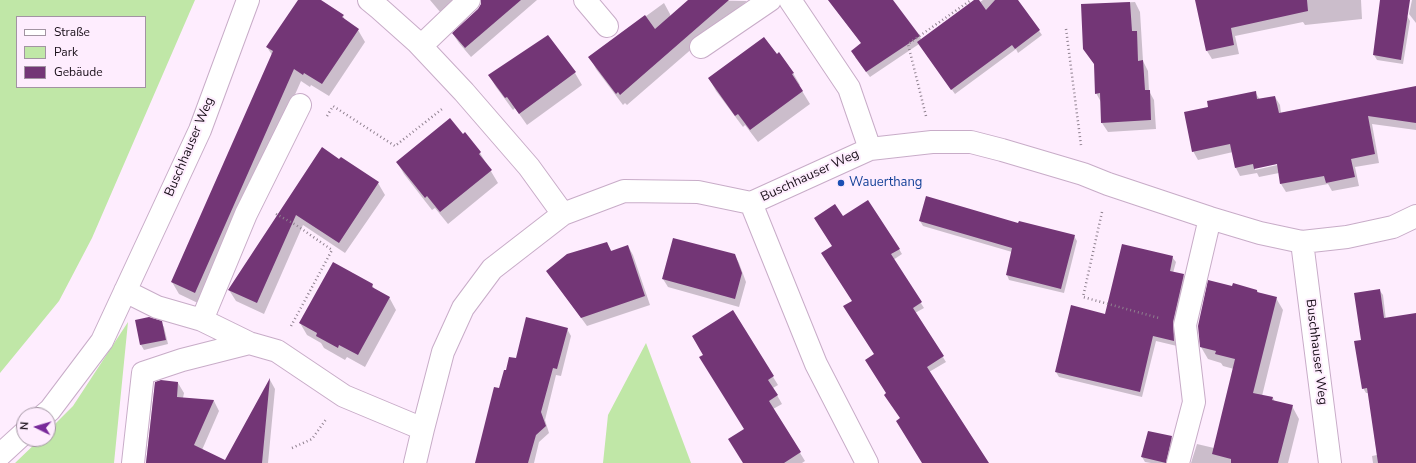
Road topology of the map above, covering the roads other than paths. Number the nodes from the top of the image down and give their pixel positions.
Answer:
1 (248, 0) edge
2 (369, 0) edge
3 (469, 0) edge
4 (585, 0) edge
5 (770, 0) edge
6 (790, 0) edge
7 (607, 26) dead end
8 (421, 46) junction
9 (701, 47) dead end
10 (300, 105) road end
11 (870, 148) junction
12 (751, 203) junction
13 (563, 214) junction
14 (1416, 216) edge
15 (1210, 218) junction
16 (1302, 242) junction
17 (126, 291) junction
18 (202, 320) junction
19 (249, 343) junction
20 (52, 407) edge
21 (422, 429) junction
22 (16, 440) edge
23 (0, 455) edge
24 (133, 463) edge
25 (415, 463) edge
26 (867, 463) edge
27 (1178, 463) edge
28 (1330, 463) edge

1 - 17 street, Buschhauser Weg
2 - 8 street
3 - 8 street
4 - 7 street
5 - 9 street
6 - 11 street, Buschhauser Weg
8 - 13 street
10 - 18 street
11 - 12 street, Buschhauser Weg
11 - 15 street, Buschhauser Weg
12 - 13 street, Buschhauser Weg
12 - 26 street
13 - 21 street, Buschhauser Weg
14 - 16 street, Buschhauser Weg
15 - 16 street, Buschhauser Weg
15 - 27 street
16 - 28 street, Buschhauser Weg
17 - 18 street
17 - 20 street, Buschhauser Weg
18 - 19 street
19 - 21 street
19 - 24 street
21 - 25 street, Buschhauser Weg
22 - 23 street

